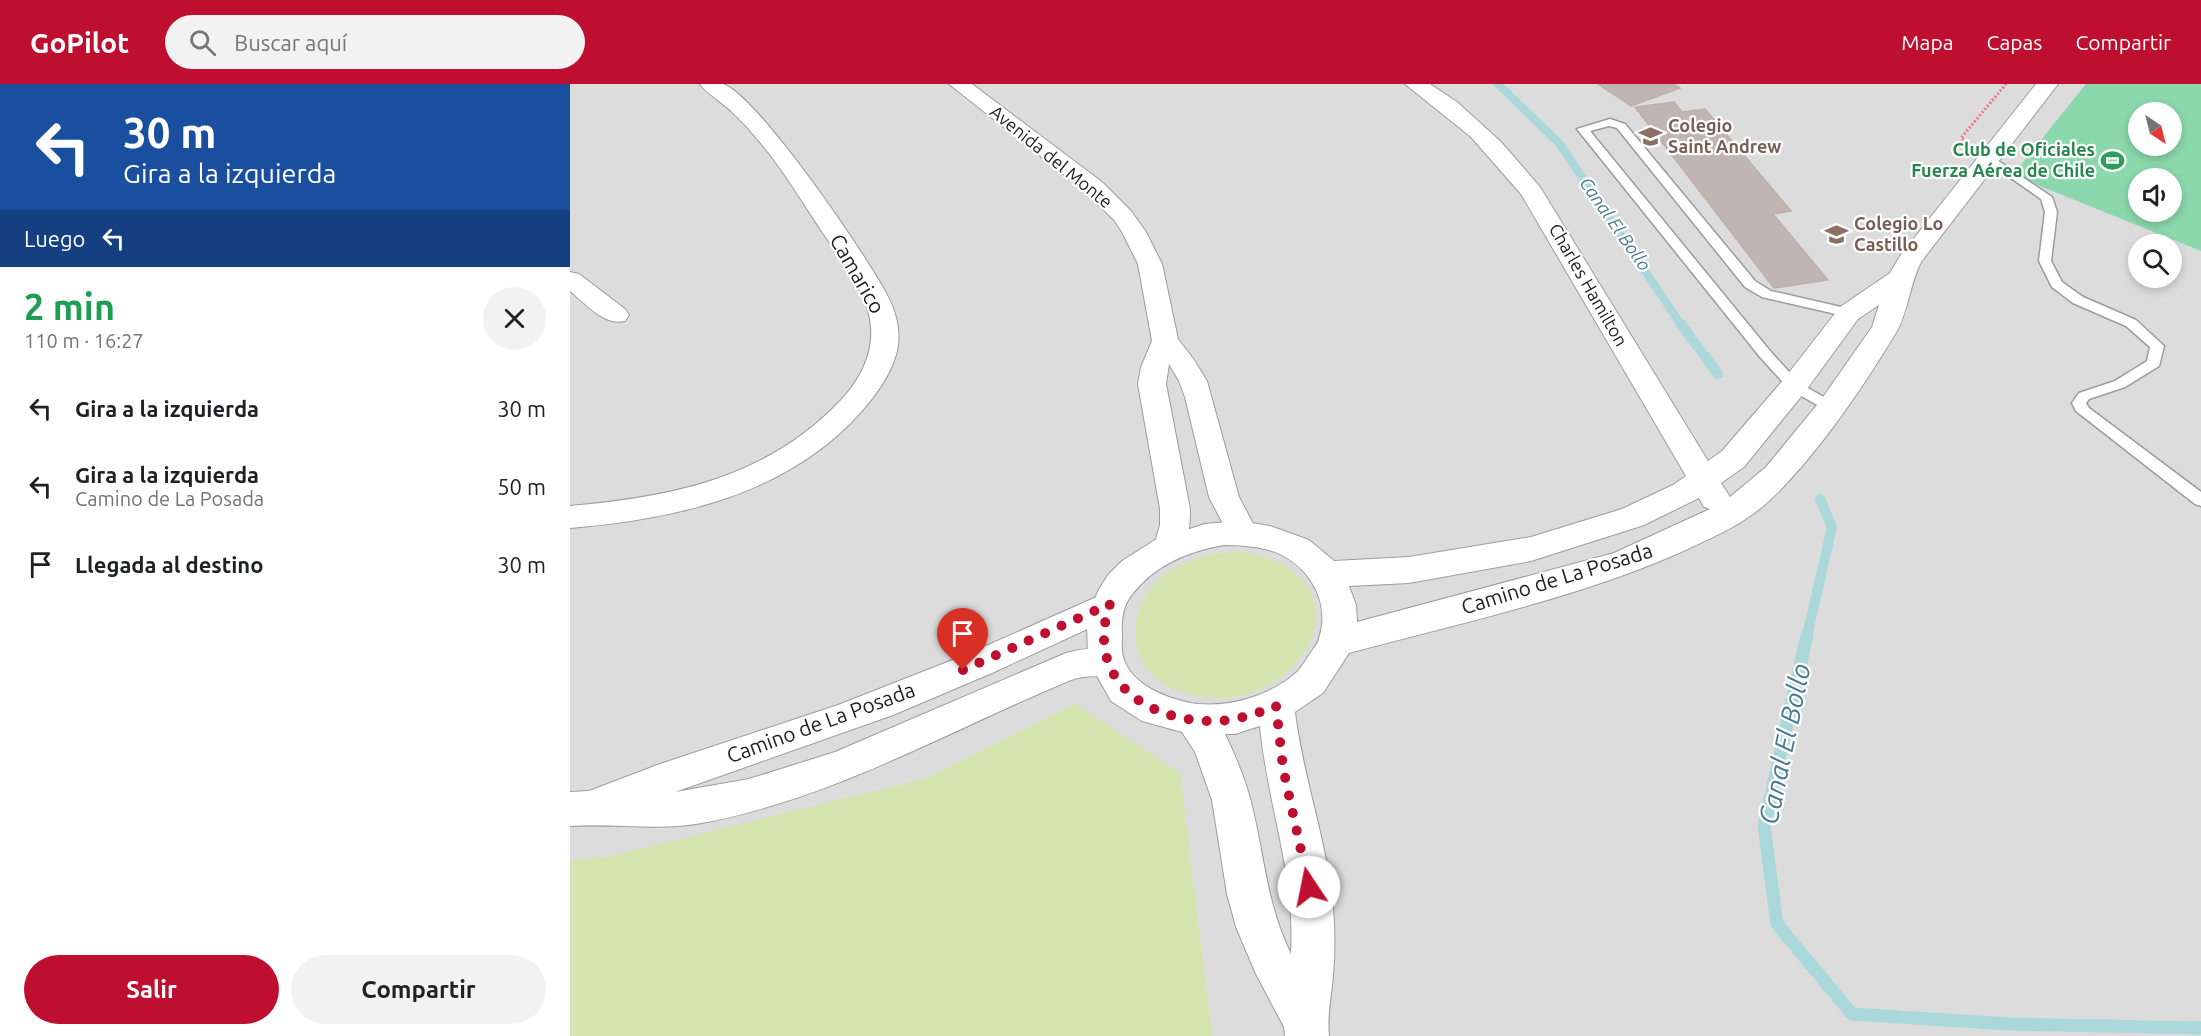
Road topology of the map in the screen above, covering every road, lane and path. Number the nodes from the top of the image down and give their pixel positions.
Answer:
1 (710, 84) edge
2 (958, 84) edge
3 (1416, 84) edge
4 (2047, 84) edge
5 (1988, 157) junction
6 (1900, 278) junction
7 (570, 279) edge
8 (1849, 313) junction
9 (616, 315) dead end
10 (1165, 340) junction
11 (1794, 386) junction
12 (1831, 407) junction
13 (1703, 481) junction
14 (2201, 500) edge
15 (1726, 515) junction
16 (570, 517) edge
17 (1243, 532) junction
18 (1170, 546) junction
19 (1326, 574) junction
20 (1110, 604) junction
21 (1336, 642) junction
22 (1108, 663) junction
23 (1276, 706) junction
24 (1194, 720) junction
25 (583, 808) edge
26 (1306, 1027) edge

1 - 16 street, Camarico
2 - 10 street, Avenida del Monte
3 - 13 street, Charles Hamilton
4 - 5 street, Camino de La Posada
5 - 6 street, Camino de La Posada
5 - 14 lane
6 - 8 street, Camino de La Posada
6 - 12 street, Camino de La Posada
7 - 9 street
8 - 11 street, Camino de La Posada
8 - 11 lane
10 - 17 street, Avenida del Monte
10 - 18 street
11 - 12 lane
11 - 13 street, Camino de La Posada
12 - 15 street, Camino de La Posada
13 - 15 street, Charles Hamilton
13 - 19 street, Camino de La Posada
15 - 21 street, Camino de La Posada
17 - 18 street
17 - 19 street
18 - 20 street
19 - 21 street
20 - 22 street
20 - 25 street, Camino de La Posada
21 - 23 street
22 - 24 street
22 - 25 street, Camino de La Posada
23 - 24 street
23 - 26 street
24 - 26 street

